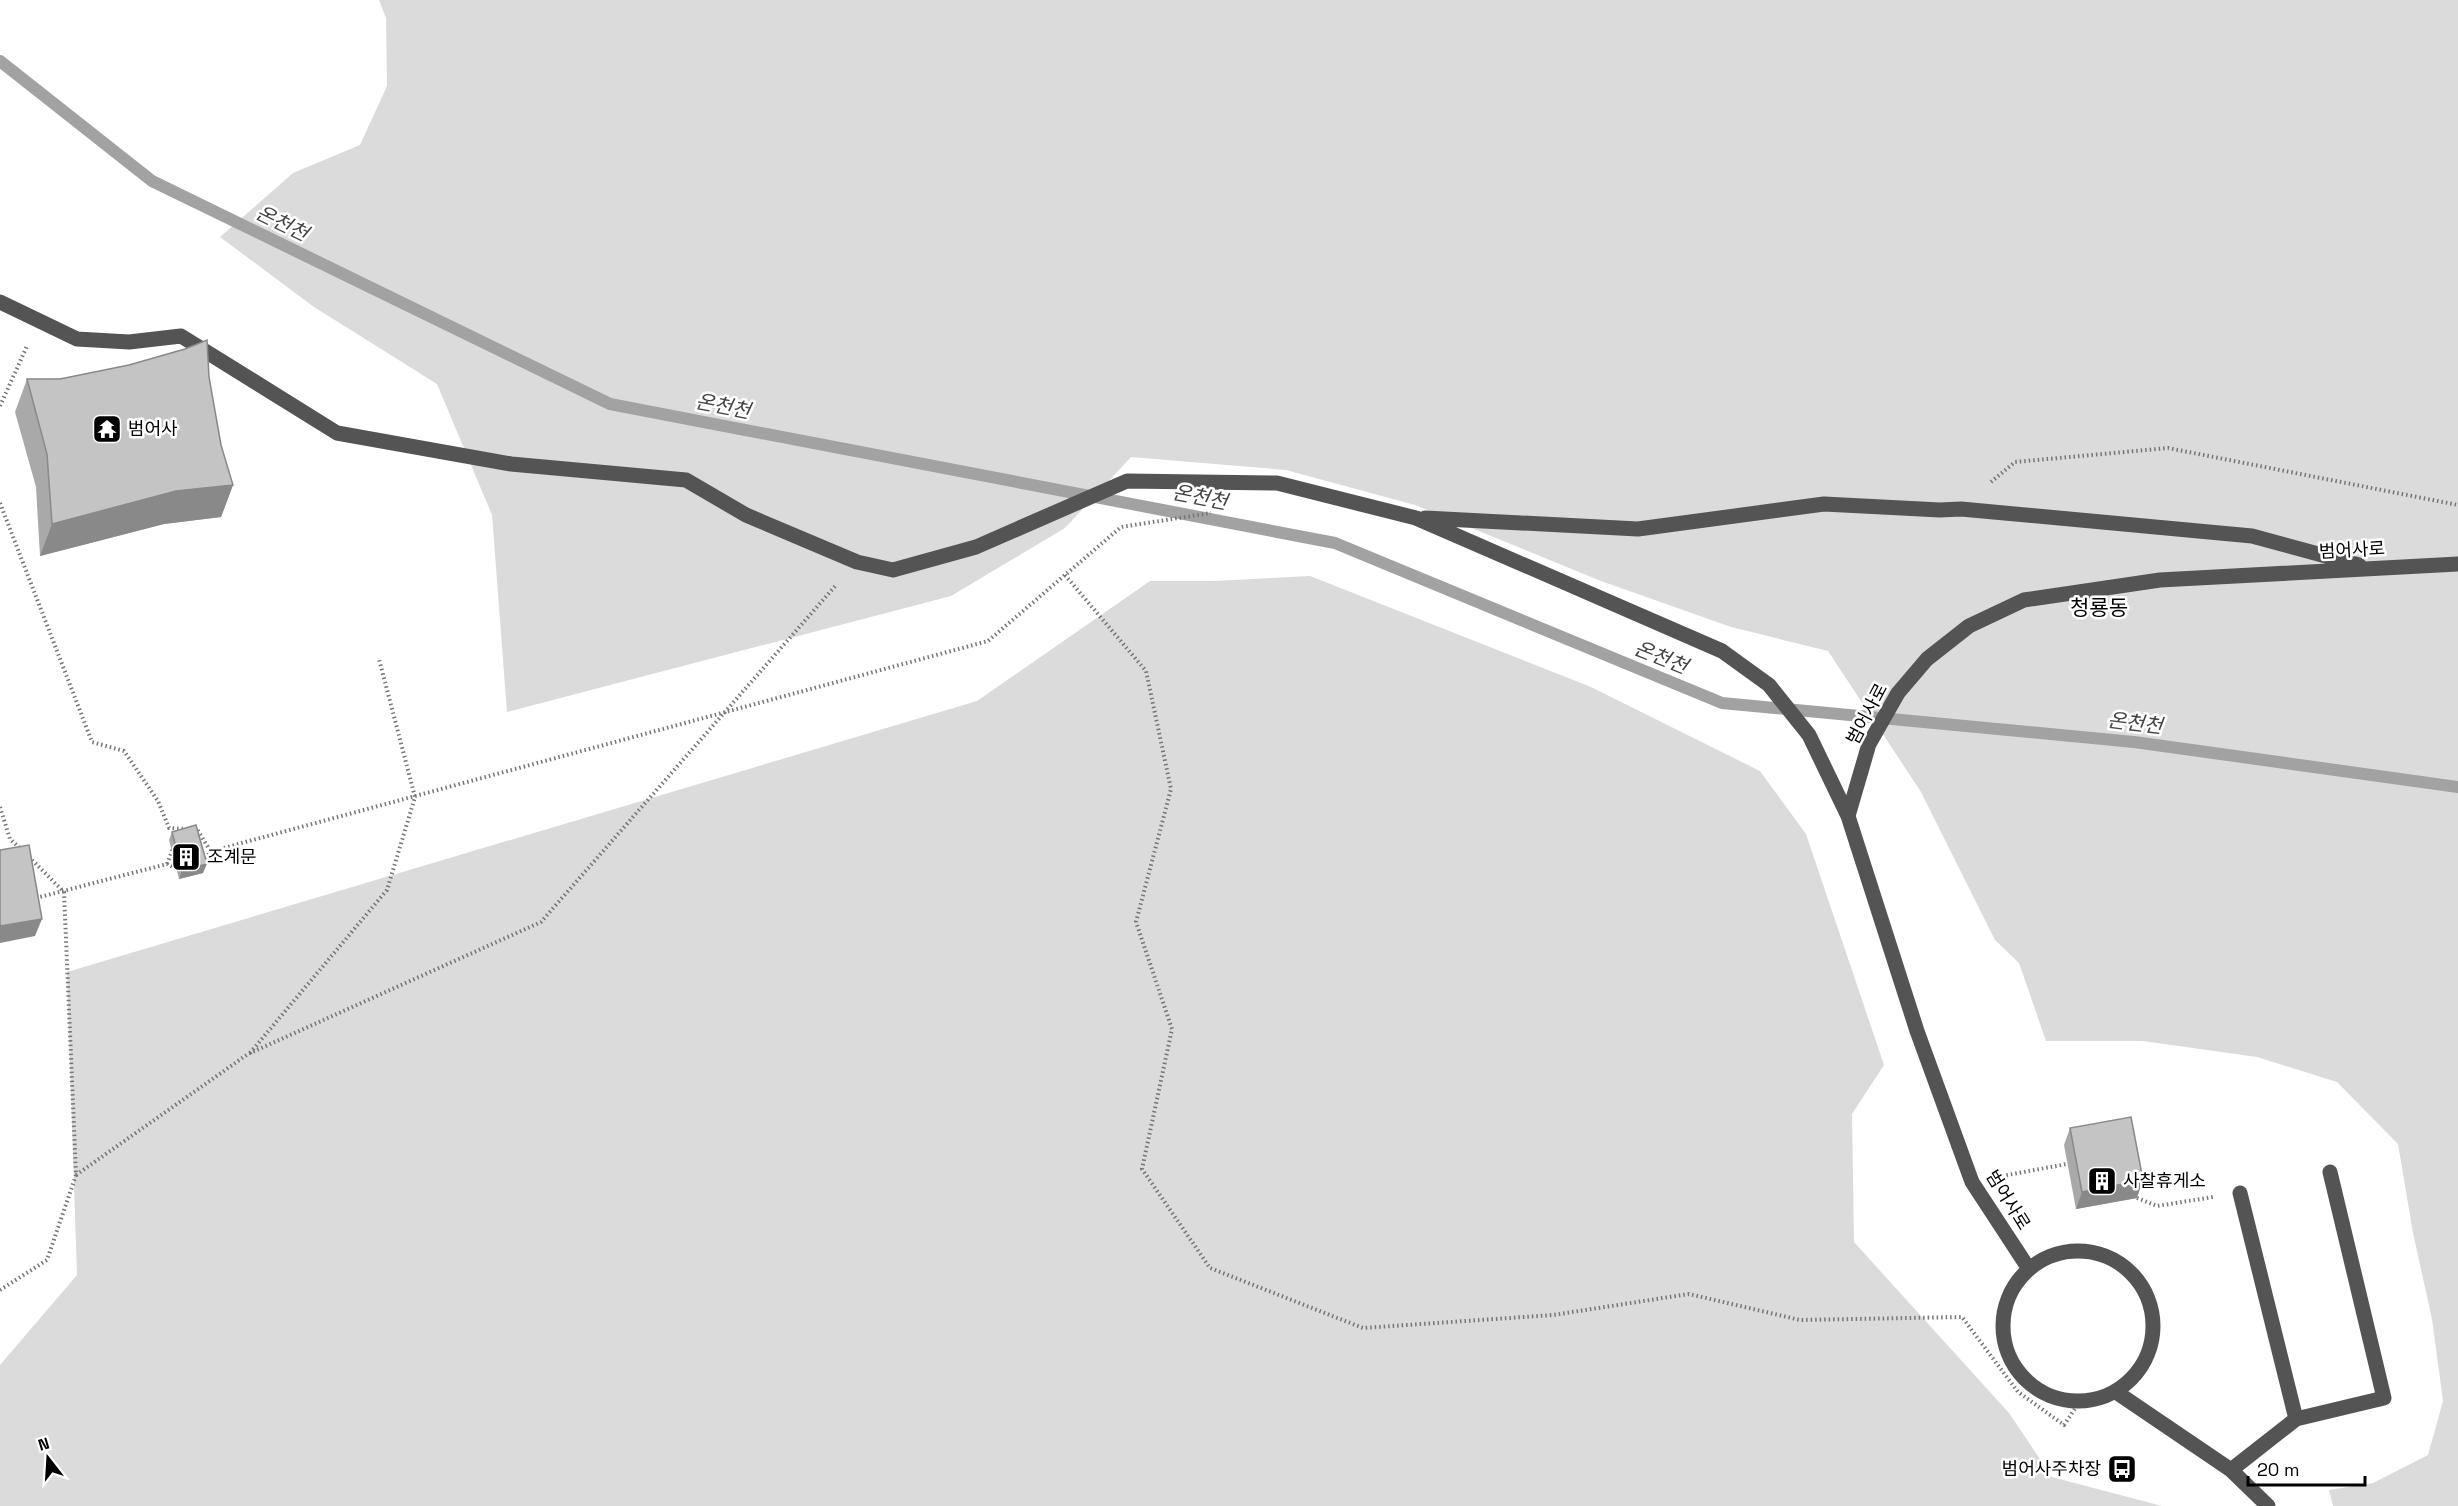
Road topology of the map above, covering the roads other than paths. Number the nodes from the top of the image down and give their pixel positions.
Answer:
1 (0, 302) edge
2 (1416, 518) junction
3 (2458, 564) edge
4 (2371, 568) junction
5 (1848, 816) junction
6 (2330, 1172) dead end
7 (2240, 1193) road end
8 (2029, 1269) junction
9 (2116, 1392) junction
10 (2296, 1419) junction
11 (2231, 1470) junction
12 (2268, 1506) edge

1 - 2 street
2 - 4 street
2 - 5 street
3 - 4 street, 범어사로
4 - 5 street, 범어사로
5 - 8 street, 범어사로
6 - 10 street
7 - 10 street
8 - 9 street
8 - 9 street
9 - 11 street
10 - 11 street
11 - 12 street

